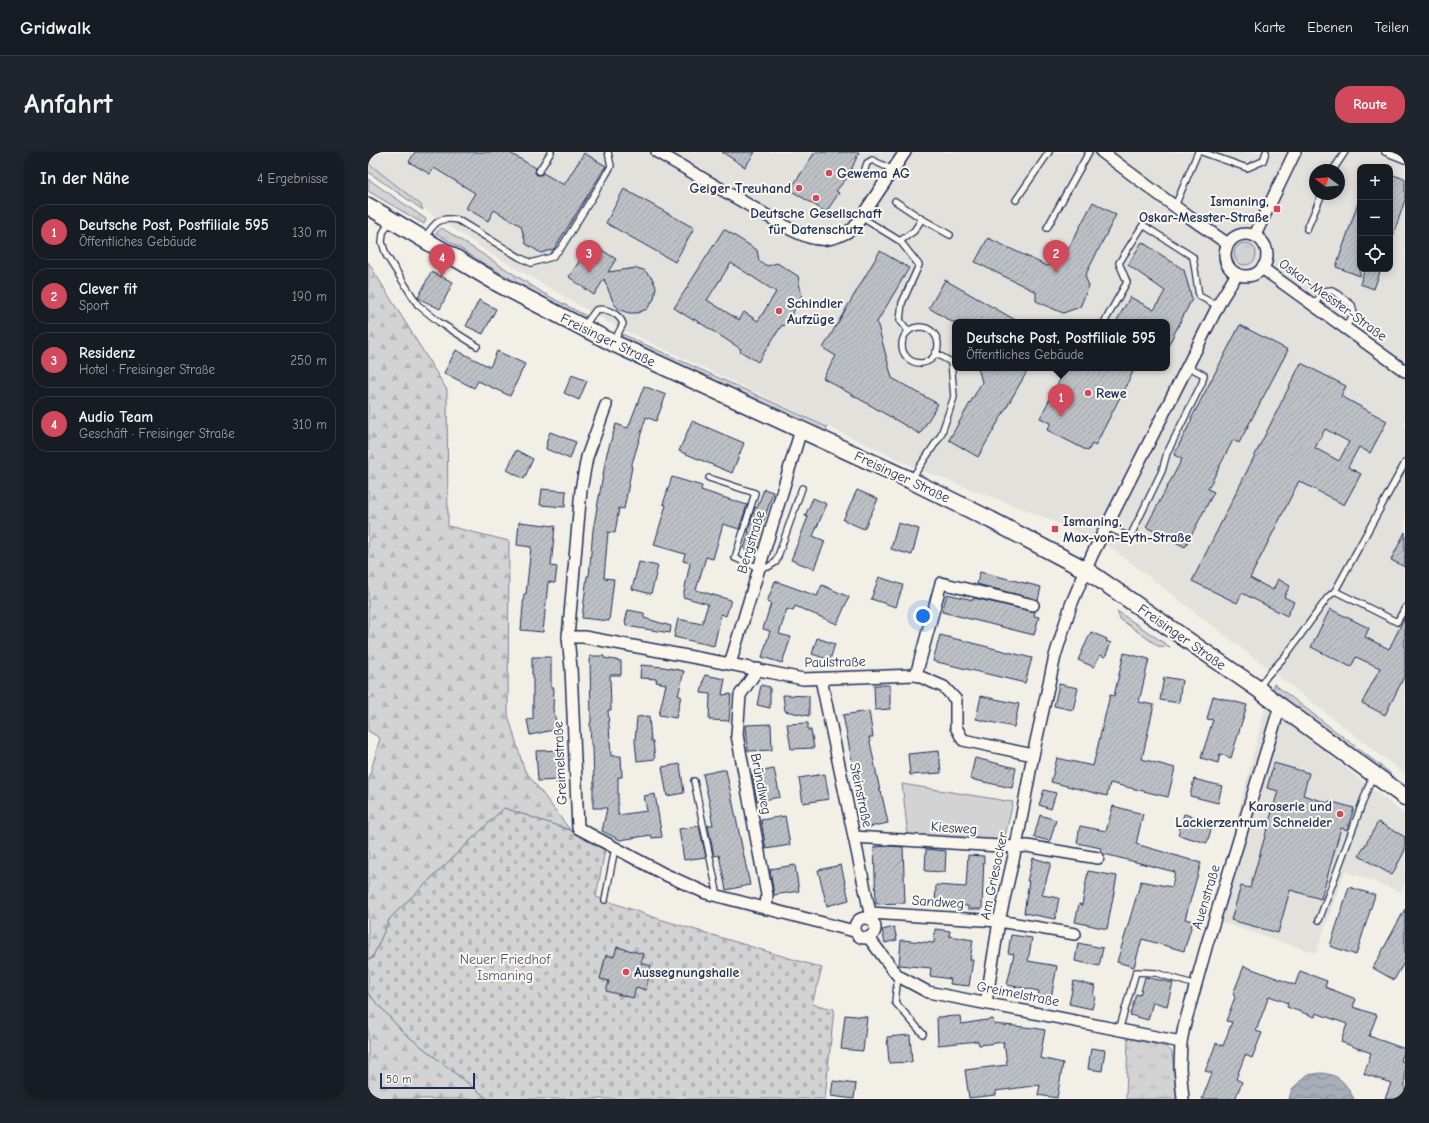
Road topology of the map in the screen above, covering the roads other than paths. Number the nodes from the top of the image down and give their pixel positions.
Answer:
1 (551, 152) edge
2 (608, 152) edge
3 (658, 152) edge
4 (905, 152) edge
5 (1049, 152) edge
6 (1089, 152) edge
7 (1102, 152) edge
8 (1198, 152) edge
9 (1202, 152) edge
10 (1266, 152) edge
11 (1295, 152) edge
12 (1345, 152) edge
13 (1386, 152) edge
14 (1405, 160) edge
15 (1337, 164) edge
16 (892, 170) junction
17 (539, 171) dead end
18 (864, 172) dead end
19 (1016, 200) dead end
20 (1319, 200) edge
21 (895, 201) dead end
22 (368, 206) edge
23 (1175, 206) junction
24 (861, 217) junction
25 (922, 219) junction
26 (391, 220) junction
27 (1047, 228) dead end
28 (1306, 229) dead end
29 (950, 235) dead end
30 (1256, 235) junction
31 (424, 239) junction
32 (900, 241) junction
33 (1228, 244) junction
34 (1262, 268) junction
35 (1237, 274) junction
36 (1218, 306) junction
37 (1314, 306) junction
38 (1106, 319) edge
39 (582, 328) junction
40 (1345, 328) junction
41 (908, 331) junction
42 (613, 343) junction
43 (477, 346) dead end
44 (935, 354) junction
45 (952, 362) edge
46 (1187, 366) junction
47 (953, 371) edge
48 (1405, 371) edge
49 (606, 405) dead end
50 (801, 430) junction
51 (1405, 463) edge
52 (710, 478) dead end
53 (910, 480) junction
54 (802, 488) dead end
55 (1106, 527) junction
56 (759, 568) junction
57 (1086, 570) junction
58 (1335, 591) junction
59 (1033, 605) dead end
60 (1405, 608) edge
61 (568, 637) junction
62 (730, 664) junction
63 (758, 669) junction
64 (916, 675) junction
65 (821, 679) junction
66 (1258, 689) junction
67 (1280, 706) junction
68 (1032, 755) junction
69 (1373, 774) junction
70 (694, 781) dead end
71 (1405, 797) edge
72 (854, 836) junction
73 (1016, 847) junction
74 (615, 848) junction
75 (1098, 858) dead end
76 (718, 896) junction
77 (605, 900) dead end
78 (766, 909) junction
79 (869, 915) junction
80 (1319, 920) dead end
81 (999, 921) junction
82 (854, 931) junction
83 (1076, 934) dead end
84 (869, 938) junction
85 (898, 976) junction
86 (1196, 985) junction
87 (986, 1003) junction
88 (1119, 1030) junction
89 (923, 1034) dead end
90 (1181, 1042) junction
91 (1183, 1099) edge

1 - 17 lane
2 - 31 lane
3 - 24 street
4 - 16 street
5 - 19 lane
6 - 27 lane
7 - 23 street
8 - 23 lane
9 - 10 lane
11 - 30 street
12 - 15 lane
13 - 14 lane
16 - 18 lane
16 - 24 street
20 - 28 lane
21 - 25 lane
22 - 26 main road, Freisinger Straße
23 - 33 street
24 - 32 lane
25 - 29 lane
25 - 32 lane
26 - 31 main road, Freisinger Straße
26 - 43 lane
30 - 33 street
30 - 34 street
31 - 39 main road, Freisinger Straße
32 - 41 lane
33 - 35 street
34 - 35 street
34 - 37 street, Oskar-Messter-Straße
35 - 36 street, Am Griesacker
36 - 38 lane
36 - 46 street, Am Griesacker
37 - 40 street, Oskar-Messter-Straße
37 - 40 lane
39 - 42 main road, Freisinger Straße
39 - 42 lane
40 - 48 street, Oskar-Messter-Straße
41 - 44 lane
41 - 44 lane
42 - 50 main road, Freisinger Straße
44 - 45 lane
46 - 55 street, Am Griesacker
46 - 55 lane
47 - 53 lane
49 - 61 street, Greimelstraße
50 - 53 main road, Freisinger Straße
50 - 56 street, Bergstraße
51 - 58 lane
52 - 56 lane
53 - 57 main road, Freisinger Straße
54 - 56 lane
55 - 57 street, Am Griesacker
56 - 62 street, Bergstraße
57 - 66 main road, Freisinger Straße
57 - 68 street, Am Griesacker
58 - 60 lane
58 - 66 lane
59 - 64 street
61 - 62 street, Paulstraße
61 - 74 street, Greimelstraße
62 - 63 street, Paulstraße
63 - 65 street, Paulstraße
63 - 78 street, Bründlweg
64 - 65 street, Paulstraße
64 - 68 street
65 - 72 street, Steinstraße
66 - 67 main road, Freisinger Straße
67 - 69 main road, Freisinger Straße
67 - 86 street, Auenstraße
68 - 73 street, Am Griesacker
69 - 71 main road, Freisinger Straße
69 - 80 lane
70 - 76 lane
72 - 73 street, Kiesweg
72 - 79 street, Steinstraße
73 - 75 street, Kiesweg
73 - 81 street, Am Griesacker
74 - 76 street, Greimelstraße
74 - 77 lane
76 - 78 street, Greimelstraße
78 - 82 street, Greimelstraße
79 - 81 street, Sandweg
79 - 82 street
79 - 84 street
81 - 83 street, Sandweg
81 - 87 street, Am Griesacker
82 - 84 street
84 - 85 street, Greimelstraße
85 - 87 street, Greimelstraße
85 - 89 lane
86 - 88 lane
86 - 90 street, Auenstraße
87 - 88 street, Greimelstraße
88 - 90 street, Greimelstraße
90 - 91 street, Auenstraße

